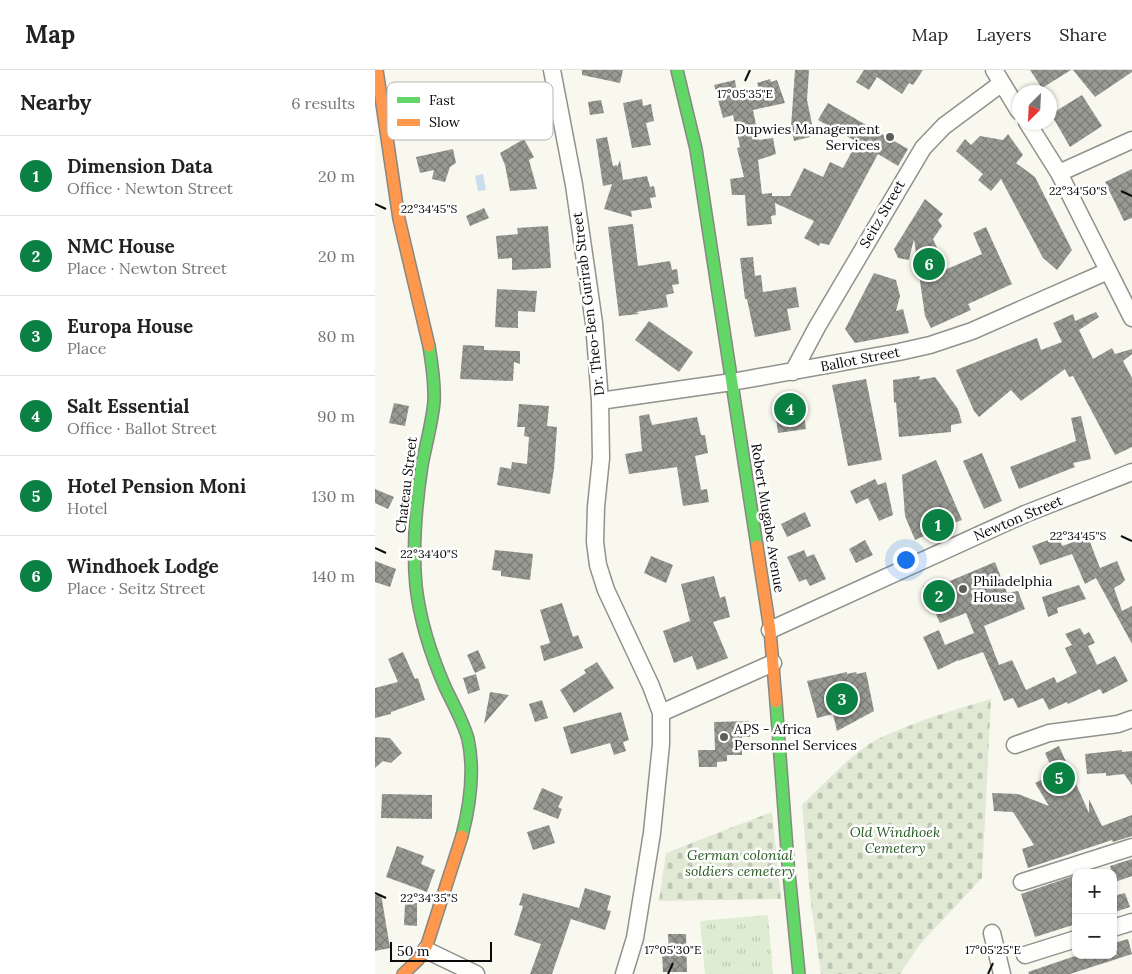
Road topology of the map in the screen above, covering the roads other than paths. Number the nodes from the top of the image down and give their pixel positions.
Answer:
1 (377, 70) edge
2 (552, 70) edge
3 (677, 70) edge
4 (998, 76) edge
5 (1012, 99) edge
6 (387, 124) edge
7 (1032, 130) edge
8 (389, 140) edge
9 (1132, 140) edge
10 (1059, 173) junction
11 (1108, 271) junction
12 (1132, 318) edge
13 (793, 372) junction
14 (732, 382) junction
15 (600, 401) junction
16 (1132, 472) edge
17 (770, 630) junction
18 (773, 663) junction
19 (661, 713) junction
20 (1132, 719) edge
21 (1015, 744) dead end
22 (1132, 847) edge
23 (1022, 882) dead end
24 (1132, 922) edge
25 (1117, 927) edge
26 (992, 933) dead end
27 (1072, 940) edge
28 (426, 950) junction
29 (1025, 955) dead end
30 (403, 974) edge
31 (476, 974) edge
32 (624, 974) edge
33 (799, 974) edge
34 (1002, 974) edge

1 - 6 street, Chateau Street
2 - 15 street, Dr. Theo-Ben Gurirab Street
3 - 14 street, Robert Mugabe Avenue
4 - 5 street
4 - 13 street, Seitz Street
7 - 10 street
8 - 28 street, Chateau Street
9 - 10 street
10 - 11 street
11 - 12 street
11 - 13 street, Ballot Street
13 - 14 street, Ballot Street
14 - 15 street, Ballot Street
14 - 17 street, Robert Mugabe Avenue
15 - 19 street, Dr. Theo-Ben Gurirab Street
16 - 17 street, Newton Street
17 - 18 street, Robert Mugabe Avenue
18 - 19 street
18 - 33 street, Robert Mugabe Avenue
19 - 32 street, Dr. Theo-Ben Gurirab Street
20 - 21 street
22 - 23 street
24 - 25 street
26 - 34 street
27 - 29 street
28 - 30 street, Chateau Street
28 - 31 street

